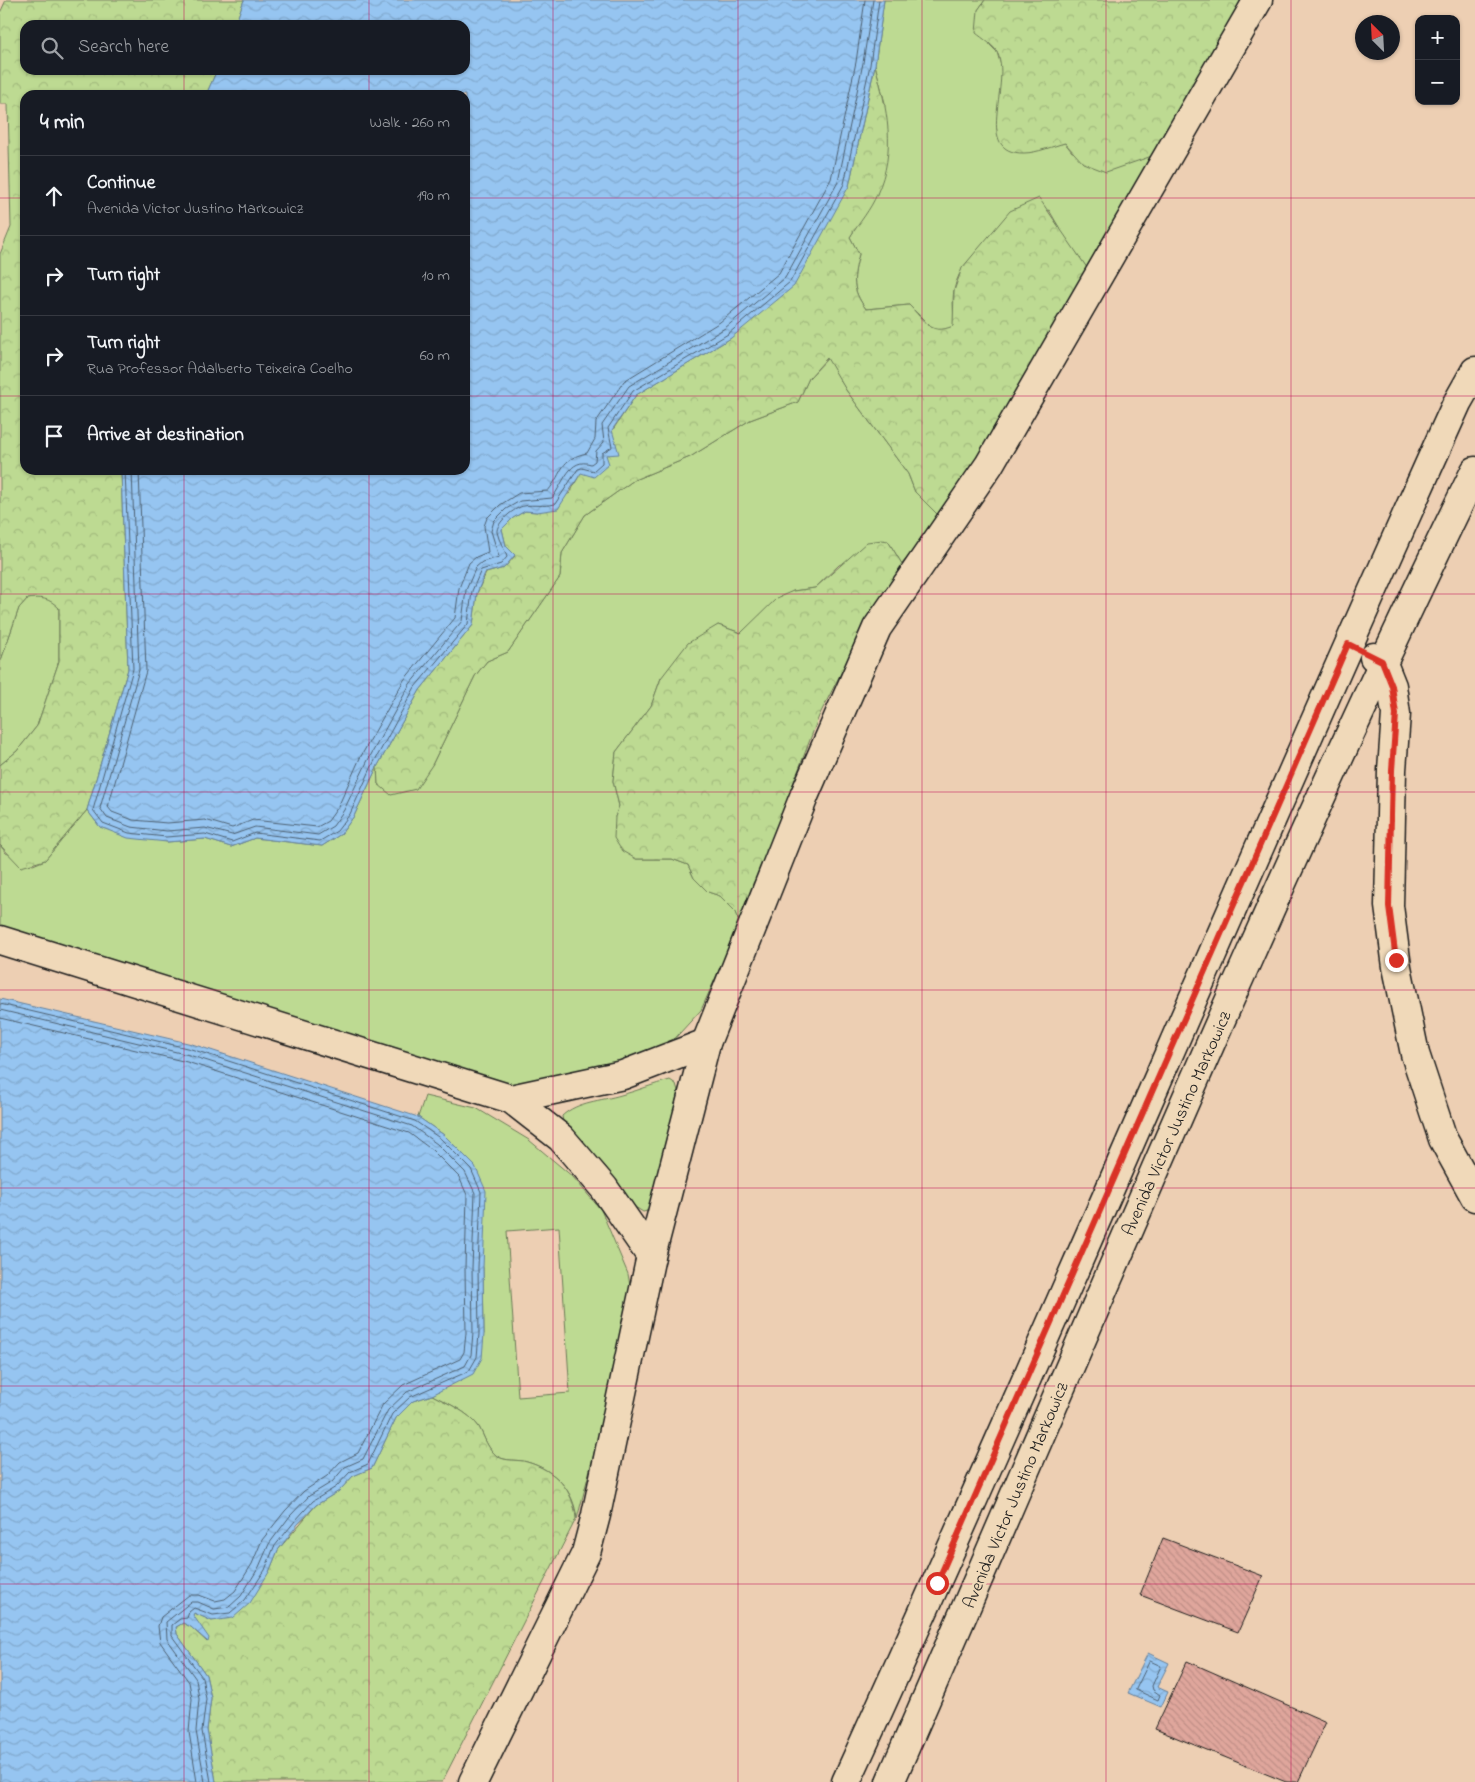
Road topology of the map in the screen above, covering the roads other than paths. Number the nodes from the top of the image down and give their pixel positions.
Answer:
1 (1258, 0) edge
2 (1475, 371) edge
3 (1475, 471) edge
4 (1348, 644) junction
5 (1382, 661) junction
6 (0, 940) edge
7 (706, 1043) junction
8 (511, 1099) junction
9 (1475, 1197) edge
10 (651, 1256) junction
11 (473, 1782) edge
12 (846, 1782) edge
13 (890, 1782) edge

1 - 7 street
2 - 4 street, Avenida Victor Justino Markowicz
3 - 5 street, Avenida Victor Justino Markowicz
4 - 5 street
4 - 12 street, Avenida Victor Justino Markowicz
5 - 9 street
5 - 13 street, Avenida Victor Justino Markowicz
6 - 8 street
7 - 8 street
7 - 10 street
8 - 10 street
10 - 11 street

